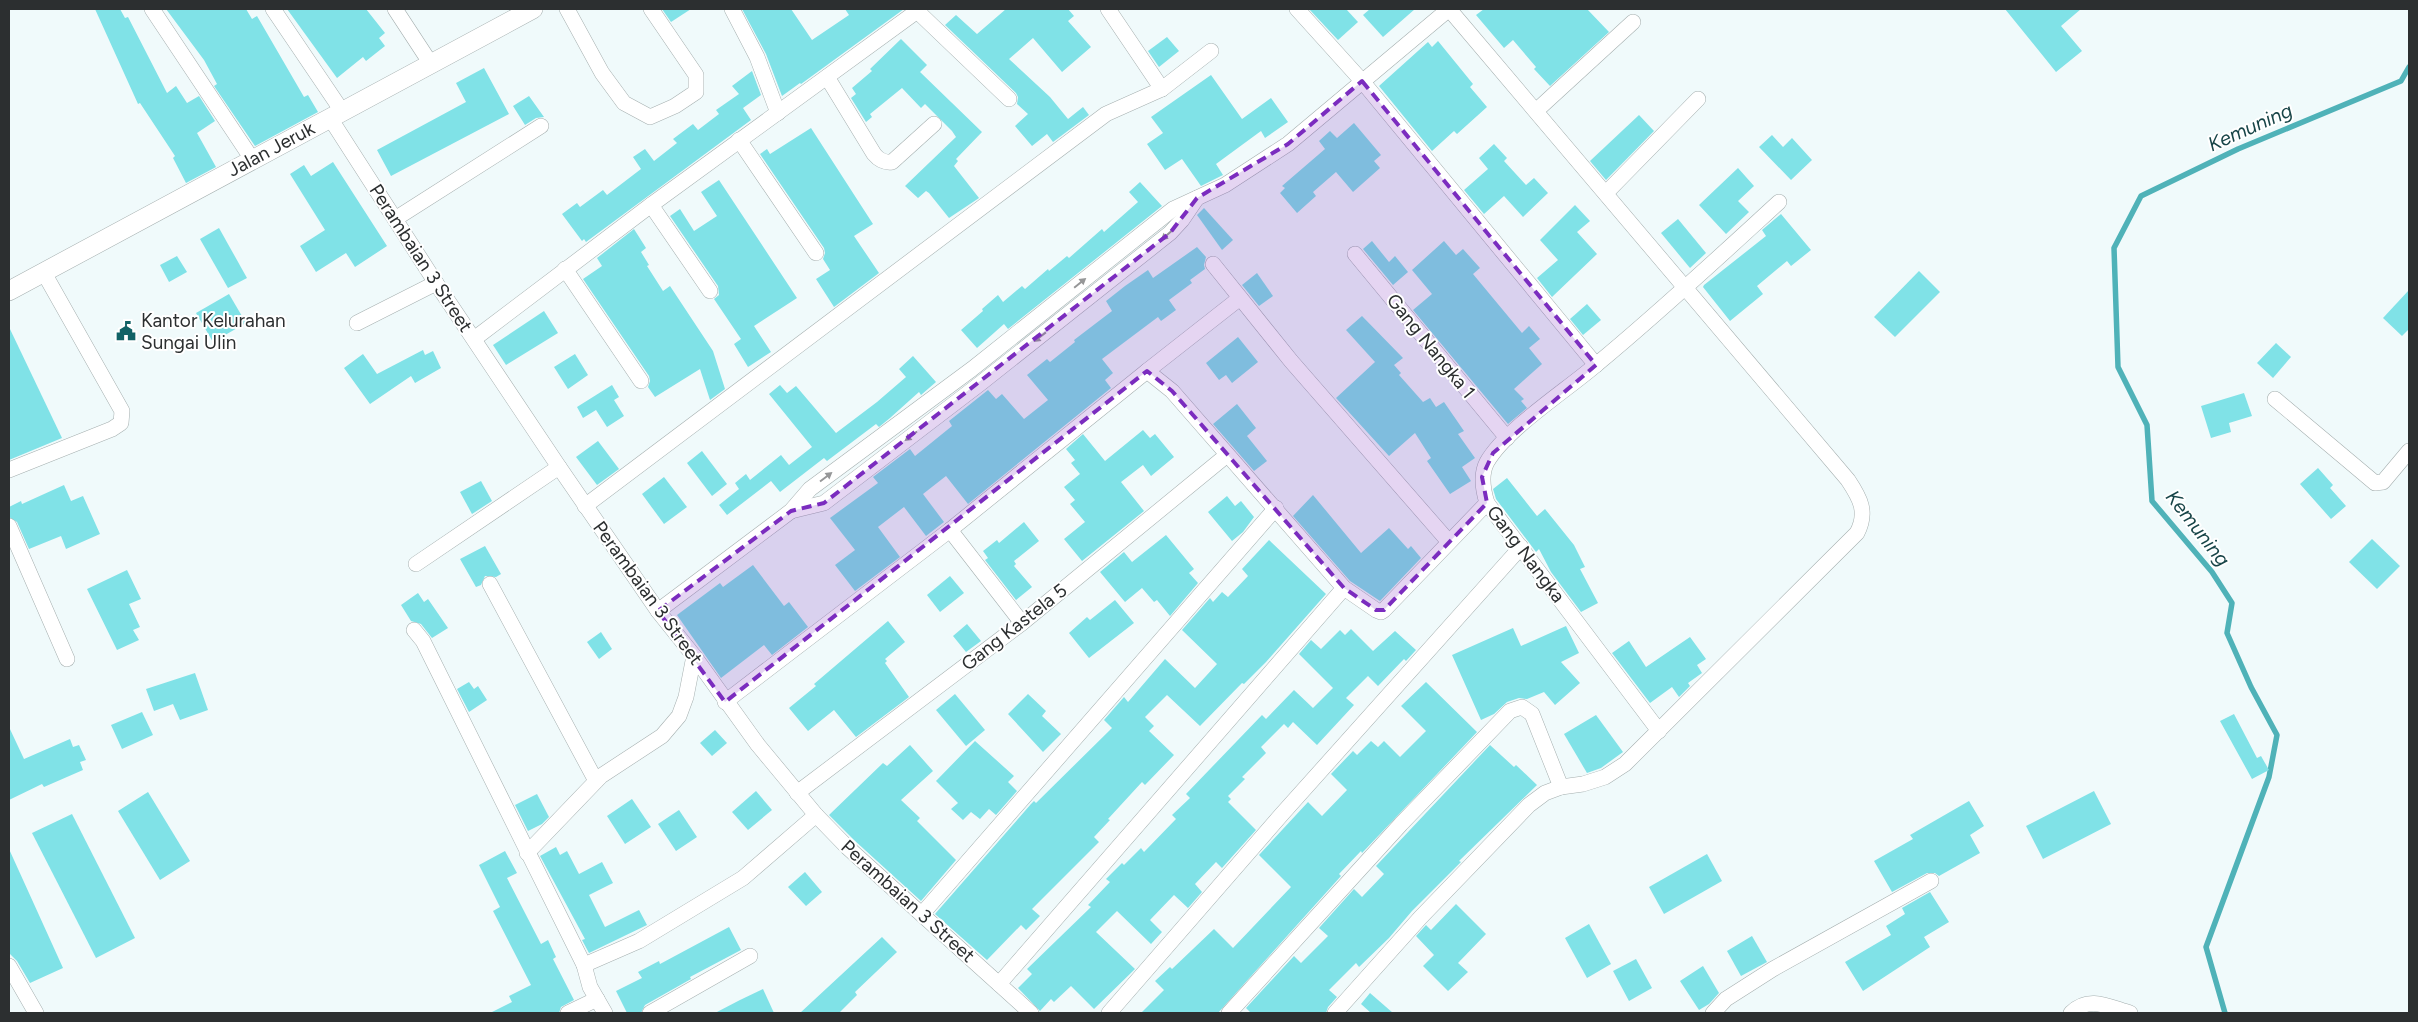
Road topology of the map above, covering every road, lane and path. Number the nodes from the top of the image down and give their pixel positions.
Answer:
1 (152, 9) edge
2 (273, 9) edge
3 (395, 9) edge
4 (533, 9) edge
5 (567, 9) edge
6 (651, 9) edge
7 (732, 9) edge
8 (1108, 9) edge
9 (1296, 9) edge
10 (1449, 9) edge
11 (919, 10) edge
12 (1633, 22) dead end
13 (1211, 51) dead end
14 (431, 64) junction
15 (828, 77) junction
16 (1362, 81) junction
17 (1162, 89) junction
18 (1698, 99) dead end
19 (1009, 100) dead end
20 (1537, 110) junction
21 (778, 113) junction
22 (336, 114) junction
23 (934, 124) dead end
24 (541, 126) dead end
25 (738, 140) junction
26 (252, 159) junction
27 (1606, 193) junction
28 (1197, 198) junction
29 (1779, 202) dead end
30 (651, 205) junction
31 (395, 219) junction
32 (816, 252) dead end
33 (1355, 254) dead end
34 (1213, 264) dead end
35 (565, 269) junction
36 (44, 273) junction
37 (436, 283) junction
38 (1685, 288) junction
39 (710, 290) dead end
40 (9, 291) edge
41 (1240, 298) junction
42 (357, 323) dead end
43 (474, 339) junction
44 (1596, 365) junction
45 (972, 369) junction
46 (1147, 371) junction
47 (641, 381) dead end
48 (981, 383) junction
49 (2275, 399) dead end
50 (1507, 438) junction
51 (2409, 451) edge
52 (1227, 455) junction
53 (559, 467) junction
54 (9, 470) edge
55 (1487, 503) junction
56 (585, 506) junction
57 (1276, 508) junction
58 (791, 511) junction
59 (9, 526) edge
60 (950, 530) junction
61 (1450, 542) junction
62 (1521, 547) junction
63 (416, 564) dead end
64 (490, 584) dead end
65 (1344, 588) junction
66 (658, 611) junction
67 (1022, 623) junction
68 (414, 630) dead end
69 (694, 656) junction
70 (66, 660) dead end
71 (725, 702) junction
72 (1659, 731) junction
73 (596, 780) junction
74 (1561, 787) junction
75 (797, 793) junction
76 (816, 815) junction
77 (527, 853) junction
78 (1931, 881) dead end
79 (922, 914) junction
80 (750, 956) dead end
81 (584, 965) junction
82 (9, 966) edge
83 (999, 984) junction
84 (597, 999) junction
85 (36, 1013) edge
86 (568, 1013) edge
87 (605, 1013) edge
88 (650, 1013) edge
89 (1031, 1013) edge
90 (1109, 1013) edge
91 (1229, 1013) edge
92 (1335, 1013) edge
93 (1714, 1013) edge
94 (2070, 1013) edge
95 (2130, 1013) edge

1 - 26 street
2 - 22 street, Perambaian 3 Street
3 - 14 street
4 - 14 street, Jalan Jeruk
5 - 6 street
7 - 21 street
8 - 17 street
9 - 16 street
10 - 16 street
10 - 20 street
11 - 15 street
11 - 19 street
12 - 20 street
13 - 17 street
14 - 22 street, Jalan Jeruk
15 - 21 street
15 - 23 street
16 - 28 street
16 - 44 street
17 - 56 street
18 - 27 street
20 - 27 street
21 - 25 street
22 - 26 street, Jalan Jeruk
22 - 31 street, Perambaian 3 Street
24 - 31 street
25 - 30 street
25 - 32 street
26 - 36 street, Jalan Jeruk
27 - 38 street
45 -> 28 street
28 -> 48 street
29 - 38 street, Gang Nangka
30 - 35 street
30 - 39 street
31 - 37 street, Perambaian 3 Street
33 - 50 street, Gang Nangka 1
34 - 41 street
35 - 43 street
35 - 47 street
36 - 40 street, Jalan Jeruk
36 - 54 street
37 - 42 street
37 - 43 street, Perambaian 3 Street
38 - 44 street, Gang Nangka
38 - 72 street
41 - 46 street
41 - 61 street
43 - 53 street, Perambaian 3 Street
44 - 50 street, Gang Nangka
45 - 48 street
58 -> 45 street
46 - 52 street
46 - 60 street
48 -> 58 street
49 - 51 street
50 - 55 street, Gang Nangka
52 - 57 street
52 - 67 street, Gang Kastela 5
53 - 56 street, Perambaian 3 Street
53 - 63 street
55 - 61 street
55 - 62 street, Gang Nangka
56 - 66 street, Perambaian 3 Street
57 - 65 street
57 - 79 street
58 - 66 street
59 - 70 street
60 - 67 street
60 - 71 street
61 - 65 street
62 - 72 street, Gang Nangka
62 - 90 street
64 - 73 street
65 - 83 street
66 - 69 street, Perambaian 3 Street
67 - 75 street, Gang Kastela 5
68 - 77 street
69 - 71 street, Perambaian 3 Street
69 - 73 street
71 - 75 street, Perambaian 3 Street
72 - 74 street
73 - 77 street
74 - 91 street
74 - 92 street
75 - 76 street, Perambaian 3 Street
76 - 79 street, Perambaian 3 Street
76 - 81 street
77 - 81 street
78 - 93 street
79 - 83 street, Perambaian 3 Street
80 - 88 street
81 - 84 street
82 - 85 street
83 - 89 street, Perambaian 3 Street
84 - 86 street
84 - 87 street
94 - 95 street

